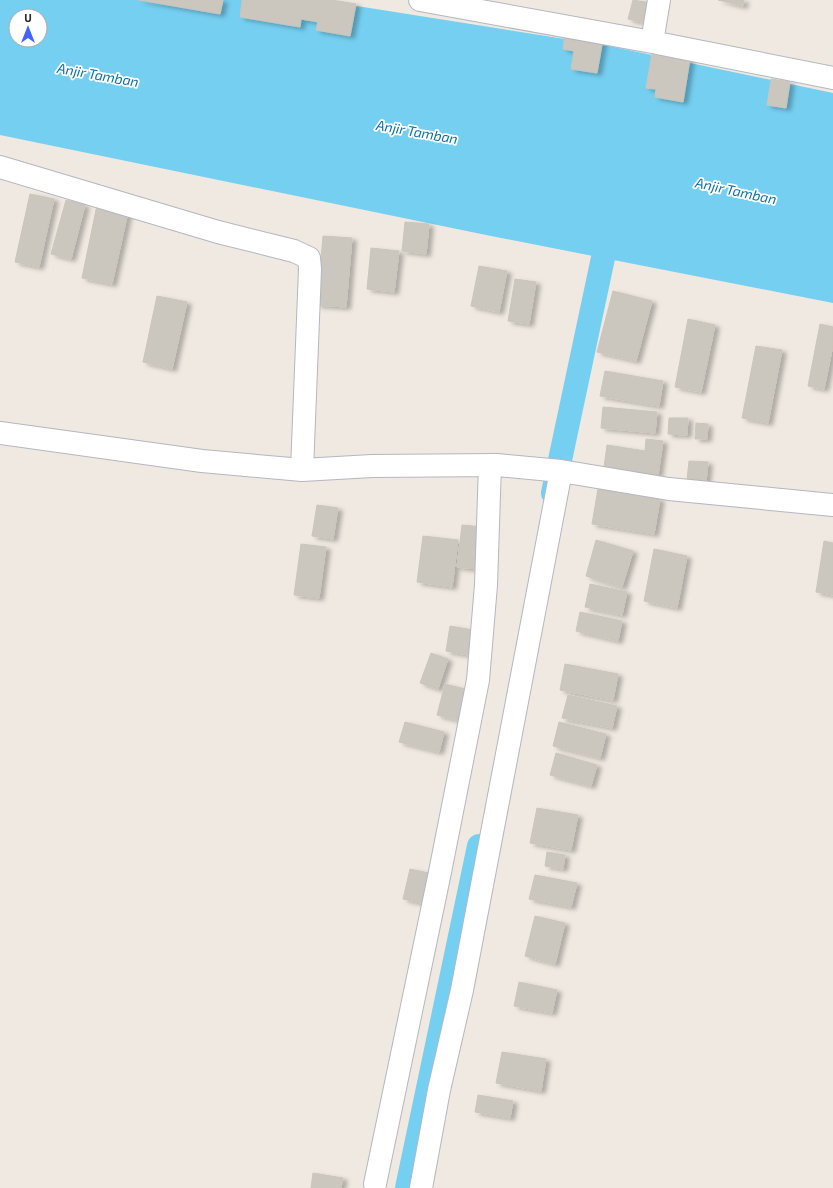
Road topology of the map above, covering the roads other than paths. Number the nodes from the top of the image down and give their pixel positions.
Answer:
1 (420, 0) edge
2 (659, 0) edge
3 (652, 42) junction
4 (833, 78) edge
5 (0, 167) edge
6 (0, 433) edge
7 (494, 465) junction
8 (302, 470) junction
9 (555, 470) junction
10 (833, 505) edge
11 (375, 1184) dead end
12 (421, 1188) edge

1 - 3 street
2 - 3 street
3 - 4 street
5 - 8 street
6 - 8 street
7 - 8 street
7 - 9 street
7 - 11 street
9 - 10 street
9 - 12 street

